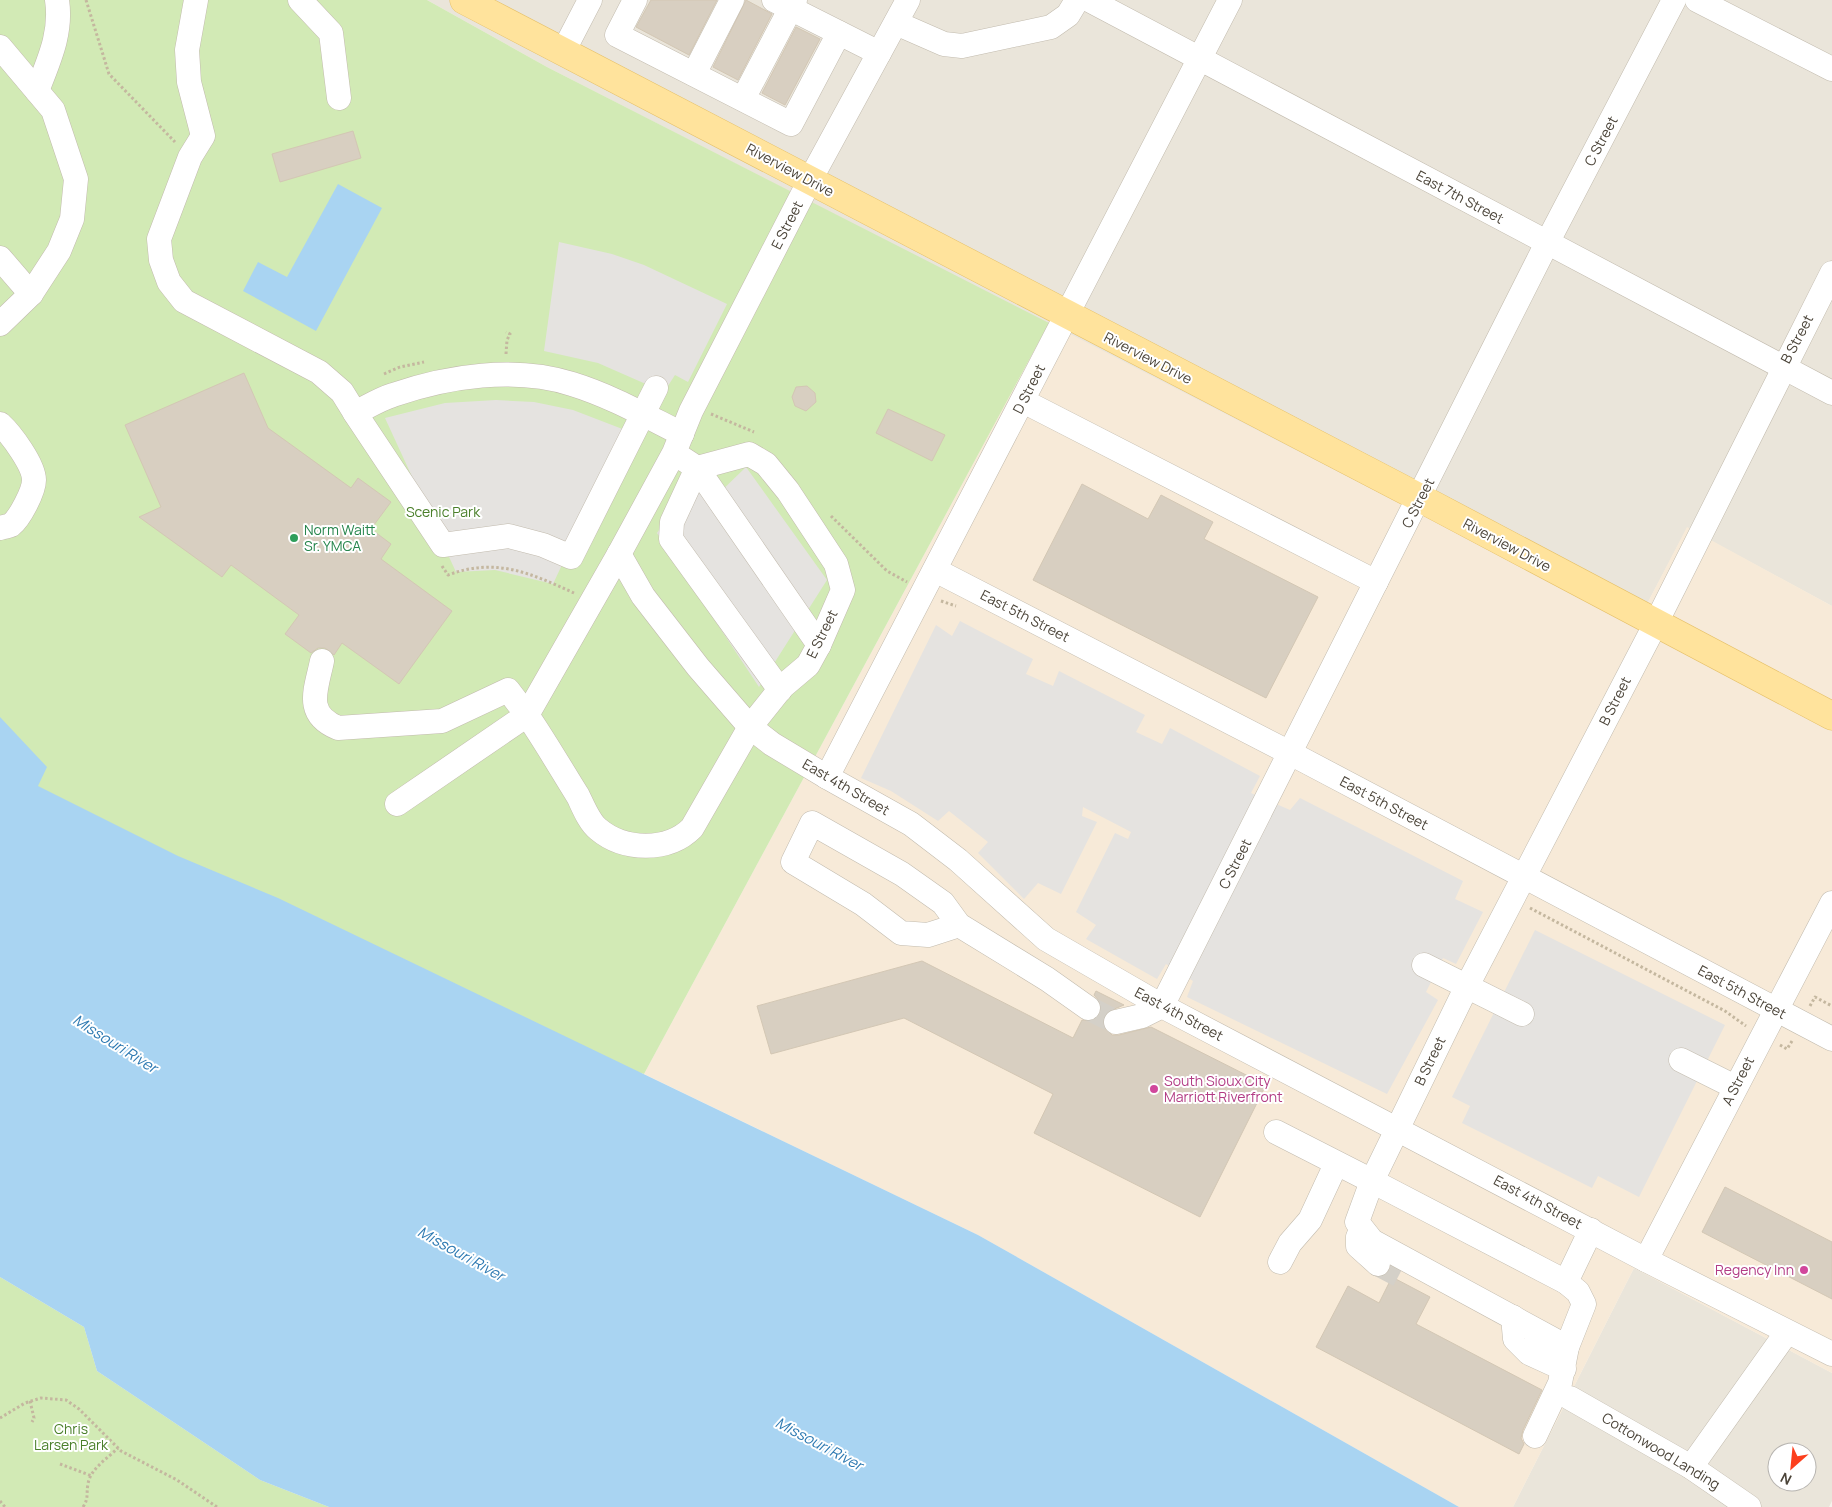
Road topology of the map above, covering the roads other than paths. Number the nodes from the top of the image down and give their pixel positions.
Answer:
1 (57, 0) edge
2 (196, 0) edge
3 (300, 0) edge
4 (464, 0) edge
5 (590, 0) edge
6 (636, 0) edge
7 (732, 0) edge
8 (908, 0) edge
9 (1077, 0) edge
10 (1089, 0) edge
11 (1230, 0) edge
12 (1674, 0) edge
13 (1697, 0) edge
14 (786, 3) edge
15 (896, 23) junction
16 (839, 33) junction
17 (0, 47) edge
18 (563, 52) junction
19 (879, 53) junction
20 (1199, 58) junction
21 (1832, 69) edge
22 (694, 74) junction
23 (37, 91) junction
24 (339, 98) dead end
25 (743, 100) junction
26 (810, 180) junction
27 (1547, 243) junction
28 (0, 258) edge
29 (1832, 273) edge
30 (31, 294) junction
31 (1065, 315) junction
32 (0, 324) edge
33 (1783, 367) junction
34 (656, 388) dead end
35 (1832, 393) edge
36 (1023, 401) junction
37 (355, 413) junction
38 (643, 415) junction
39 (0, 424) edge
40 (678, 444) junction
41 (697, 468) junction
42 (1420, 498) junction
43 (0, 528) edge
44 (619, 554) junction
45 (935, 570) junction
46 (1376, 582) junction
47 (1655, 624) junction
48 (819, 645) junction
49 (322, 661) dead end
50 (780, 690) junction
51 (527, 715) junction
52 (1832, 716) edge
53 (750, 727) junction
54 (1290, 753) junction
55 (827, 777) junction
56 (397, 804) dead end
57 (1524, 876) junction
58 (1832, 903) edge
59 (959, 925) junction
60 (1078, 959) junction
61 (1424, 965) dead end
62 (1467, 986) junction
63 (1063, 991) junction
64 (1162, 1006) junction
65 (1088, 1008) tunnel mouth
66 (1775, 1010) junction
67 (1522, 1014) dead end
68 (1116, 1022) tunnel mouth
69 (1832, 1039) edge
70 (1681, 1060) dead end
71 (1735, 1087) junction
72 (1396, 1128) junction
73 (1276, 1132) dead end
74 (1336, 1164) junction
75 (1372, 1181) junction
76 (1357, 1222) junction
77 (1590, 1230) junction
78 (1646, 1260) junction
79 (1280, 1262) dead end
80 (1378, 1264) tunnel mouth
81 (1426, 1270) junction
82 (1399, 1275) tunnel mouth
83 (1566, 1282) junction
84 (1787, 1332) junction
85 (1832, 1354) edge
86 (1565, 1358) junction
87 (1570, 1398) dead end
88 (1535, 1436) dead end
89 (1691, 1467) junction
90 (1749, 1507) edge

1 - 23 street
2 - 37 street
3 - 24 street
4 - 18 main road, Riverview Drive
5 - 18 street
6 - 22 street
7 - 22 street
8 - 15 street, E Street
9 - 15 street
10 - 20 street, East 7th Street
11 - 20 street, D Street
12 - 27 street, C Street
13 - 21 street
14 - 16 street
14 - 25 street
15 - 19 street, E Street
16 - 19 street
16 - 25 street
17 - 23 street
18 - 26 main road, Riverview Drive
19 - 26 street, E Street
20 - 27 street, East 7th Street
20 - 31 street, D Street
22 - 25 street
23 - 30 street
26 - 31 main road, Riverview Drive
26 - 40 street, E Street
27 - 33 street, East 7th Street
27 - 42 street, C Street
28 - 30 street
29 - 33 street, B Street
30 - 32 street
31 - 36 street, D Street
31 - 42 main road, Riverview Drive
33 - 35 street, East 7th Street
33 - 47 street, B Street
34 - 38 street
36 - 45 street, D Street
36 - 46 street
37 - 38 street
37 - 38 street
38 - 40 street
39 - 43 street
40 - 41 street
40 - 44 street, E Street
41 - 48 street
41 - 48 street, E Street
41 - 50 street
42 - 46 street, C Street
42 - 47 main road, Riverview Drive
44 - 51 street, E Street
44 - 53 street, East 4th Street
45 - 54 street, East 5th Street
45 - 55 street, D Street
46 - 54 street, C Street
47 - 52 main road, Riverview Drive
47 - 57 street, B Street
48 - 50 street, E Street
49 - 51 street, E Street
50 - 53 street, E Street
51 - 53 street, E Street
51 - 56 street
53 - 55 street, East 4th Street
54 - 57 street, East 5th Street
54 - 64 street, C Street
55 - 60 street, East 4th Street
57 - 62 street, B Street
57 - 66 street, East 5th Street
58 - 66 street, A Street
59 - 59 street
59 - 63 street
60 - 63 street
60 - 64 street, East 4th Street
61 - 62 street
62 - 67 street
62 - 72 street, B Street
63 - 65 street
64 - 68 street
64 - 72 street, East 4th Street
66 - 69 street, East 5th Street
66 - 71 street, A Street
70 - 71 street
71 - 78 street, A Street
72 - 75 street, B Street
72 - 77 street, East 4th Street
73 - 74 street
74 - 75 street
74 - 79 street
75 - 76 street, B Street
75 - 83 street
76 - 80 street
76 - 81 street
77 - 78 street, East 4th Street
77 - 83 street
78 - 84 street, East 4th Street
81 - 82 street
81 - 86 street
83 - 86 street
84 - 85 street, East 4th Street
84 - 89 street
86 - 88 street
87 - 89 street, Cottonwood Landing
89 - 90 street, Cottonwood Landing

